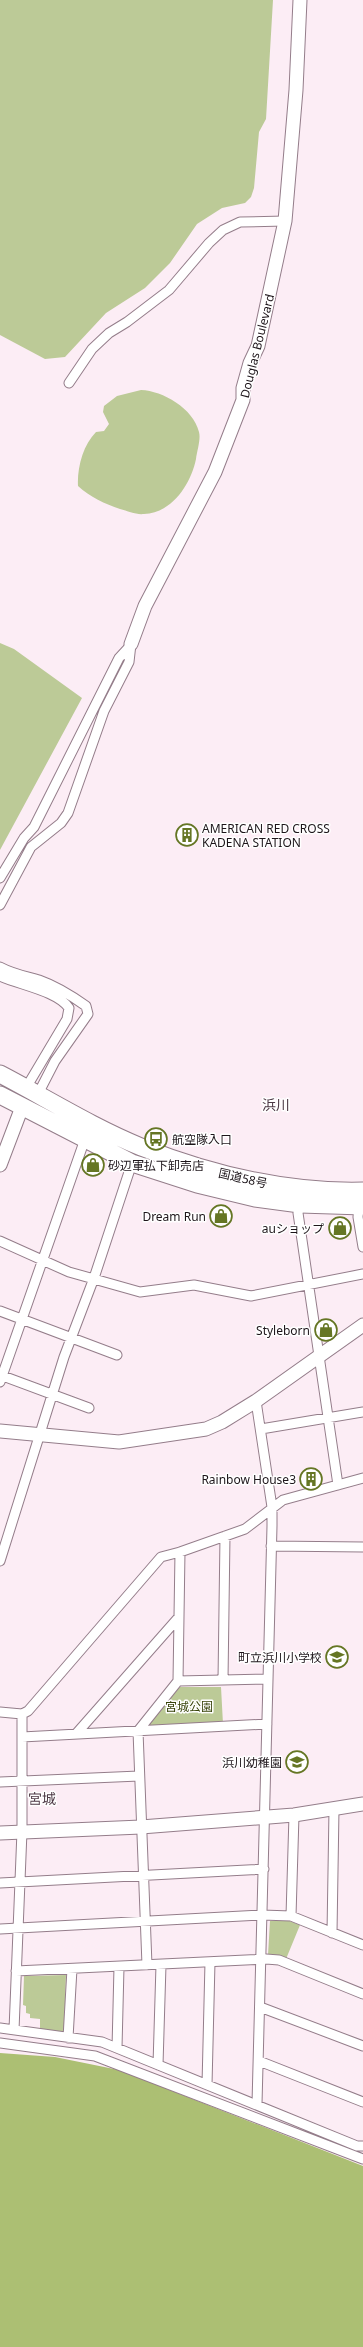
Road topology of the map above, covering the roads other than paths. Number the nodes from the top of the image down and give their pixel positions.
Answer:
1 (300, 0) edge
2 (285, 221) junction
3 (69, 383) dead end
4 (131, 644) junction
5 (15, 867) junction
6 (0, 878) edge
7 (0, 884) edge
8 (0, 905) edge
9 (0, 967) edge
10 (0, 976) edge
11 (0, 1074) edge
12 (32, 1091) junction
13 (0, 1095) edge
14 (22, 1107) junction
15 (85, 1139) junction
16 (132, 1163) junction
17 (0, 1165) edge
18 (362, 1201) edge
19 (300, 1204) junction
20 (0, 1241) edge
21 (363, 1247) edge
22 (42, 1260) junction
23 (363, 1274) edge
24 (94, 1278) junction
25 (308, 1285) junction
26 (0, 1311) edge
27 (21, 1319) junction
28 (363, 1325) edge
29 (72, 1337) junction
30 (321, 1355) junction
31 (117, 1356) dead end
32 (1, 1378) edge
33 (53, 1395) junction
34 (256, 1401) junction
35 (89, 1408) dead end
36 (363, 1412) edge
37 (329, 1418) junction
38 (261, 1429) junction
39 (0, 1431) edge
40 (40, 1434) junction
41 (363, 1478) edge
42 (338, 1485) junction
43 (272, 1507) junction
44 (225, 1536) junction
45 (271, 1546) junction
46 (363, 1547) edge
47 (180, 1552) junction
48 (0, 1561) edge
49 (179, 1617) junction
50 (268, 1679) junction
51 (223, 1680) junction
52 (178, 1681) junction
53 (0, 1712) edge
54 (22, 1714) junction
55 (267, 1724) junction
56 (138, 1731) junction
57 (76, 1734) junction
58 (22, 1737) junction
59 (139, 1776) junction
60 (22, 1781) junction
61 (0, 1782) edge
62 (363, 1804) edge
63 (334, 1809) junction
64 (294, 1815) junction
65 (265, 1817) junction
66 (141, 1826) junction
67 (22, 1831) junction
68 (0, 1832) edge
69 (264, 1869) junction
70 (144, 1875) junction
71 (19, 1882) junction
72 (0, 1883) edge
73 (262, 1915) junction
74 (291, 1916) junction
75 (146, 1921) junction
76 (18, 1927) junction
77 (0, 1929) edge
78 (332, 1933) junction
79 (363, 1945) edge
80 (261, 1959) junction
81 (210, 1962) junction
82 (147, 1965) junction
83 (160, 1965) junction
84 (119, 1966) junction
85 (72, 1969) junction
86 (16, 1971) junction
87 (363, 1994) edge
88 (260, 2007) junction
89 (0, 2028) edge
90 (14, 2030) junction
91 (68, 2038) junction
92 (0, 2043) edge
93 (363, 2046) edge
94 (117, 2048) junction
95 (259, 2060) junction
96 (158, 2065) junction
97 (207, 2085) junction
98 (363, 2102) edge
99 (257, 2104) junction
100 (363, 2146) edge
101 (363, 2159) edge

1 - 2 street, Douglas Boulevard
2 - 3 street
2 - 4 street, Douglas Boulevard
4 - 5 street
4 - 5 street
5 - 6 street
5 - 7 street
5 - 8 street
9 - 12 street
10 - 12 street
11 - 12 highway, 国道58号
12 - 14 street
12 - 18 highway, 国道58号
13 - 14 highway, 国道58号
14 - 15 highway, 国道58号
14 - 17 street
15 - 16 highway, 国道58号
15 - 22 street
16 - 19 highway, 国道58号
16 - 24 street
18 - 19 highway, 国道58号
18 - 21 street
19 - 25 street
20 - 22 street
22 - 24 street
22 - 27 street
23 - 25 street
24 - 25 street
24 - 29 street
25 - 30 street
26 - 27 street
27 - 29 street
27 - 32 street
28 - 30 street
29 - 31 street
29 - 33 street
30 - 34 street
30 - 37 street
32 - 33 street
33 - 35 street
33 - 40 street
34 - 38 street
34 - 40 street
36 - 37 street
37 - 38 street
37 - 42 street
38 - 43 street
39 - 40 street
40 - 48 street
41 - 42 street
42 - 43 street
43 - 44 street
43 - 45 street
44 - 47 street
44 - 51 street
45 - 46 street
45 - 50 street
47 - 49 street
47 - 54 street
49 - 52 street
49 - 57 street
50 - 51 street
50 - 55 street
51 - 52 street
52 - 56 street
53 - 54 street
54 - 58 street
55 - 56 street
55 - 65 street
56 - 57 street
56 - 59 street
57 - 58 street
58 - 60 street
59 - 60 street
59 - 66 street
60 - 61 street
60 - 67 street
62 - 63 street
63 - 64 street
63 - 78 street
64 - 65 street
64 - 74 street
65 - 66 street
65 - 69 street
66 - 67 street
66 - 70 street
67 - 68 street
67 - 71 street
69 - 70 street
69 - 73 street
70 - 71 street
70 - 75 street
71 - 72 street
71 - 76 street
73 - 74 street
73 - 75 street
73 - 80 street
74 - 78 street
75 - 76 street
75 - 82 street
76 - 77 street
76 - 86 street
78 - 79 street
80 - 81 street
80 - 87 street
80 - 88 street
81 - 83 street
81 - 97 street
82 - 83 street
82 - 84 street
83 - 96 street
84 - 85 street
84 - 94 street
85 - 86 street
85 - 91 street
86 - 90 street
88 - 93 street
88 - 95 street
89 - 90 street
90 - 91 street
91 - 94 street
92 - 101 street
94 - 96 street
95 - 98 street
95 - 99 street
96 - 97 street
97 - 99 street
99 - 100 street

